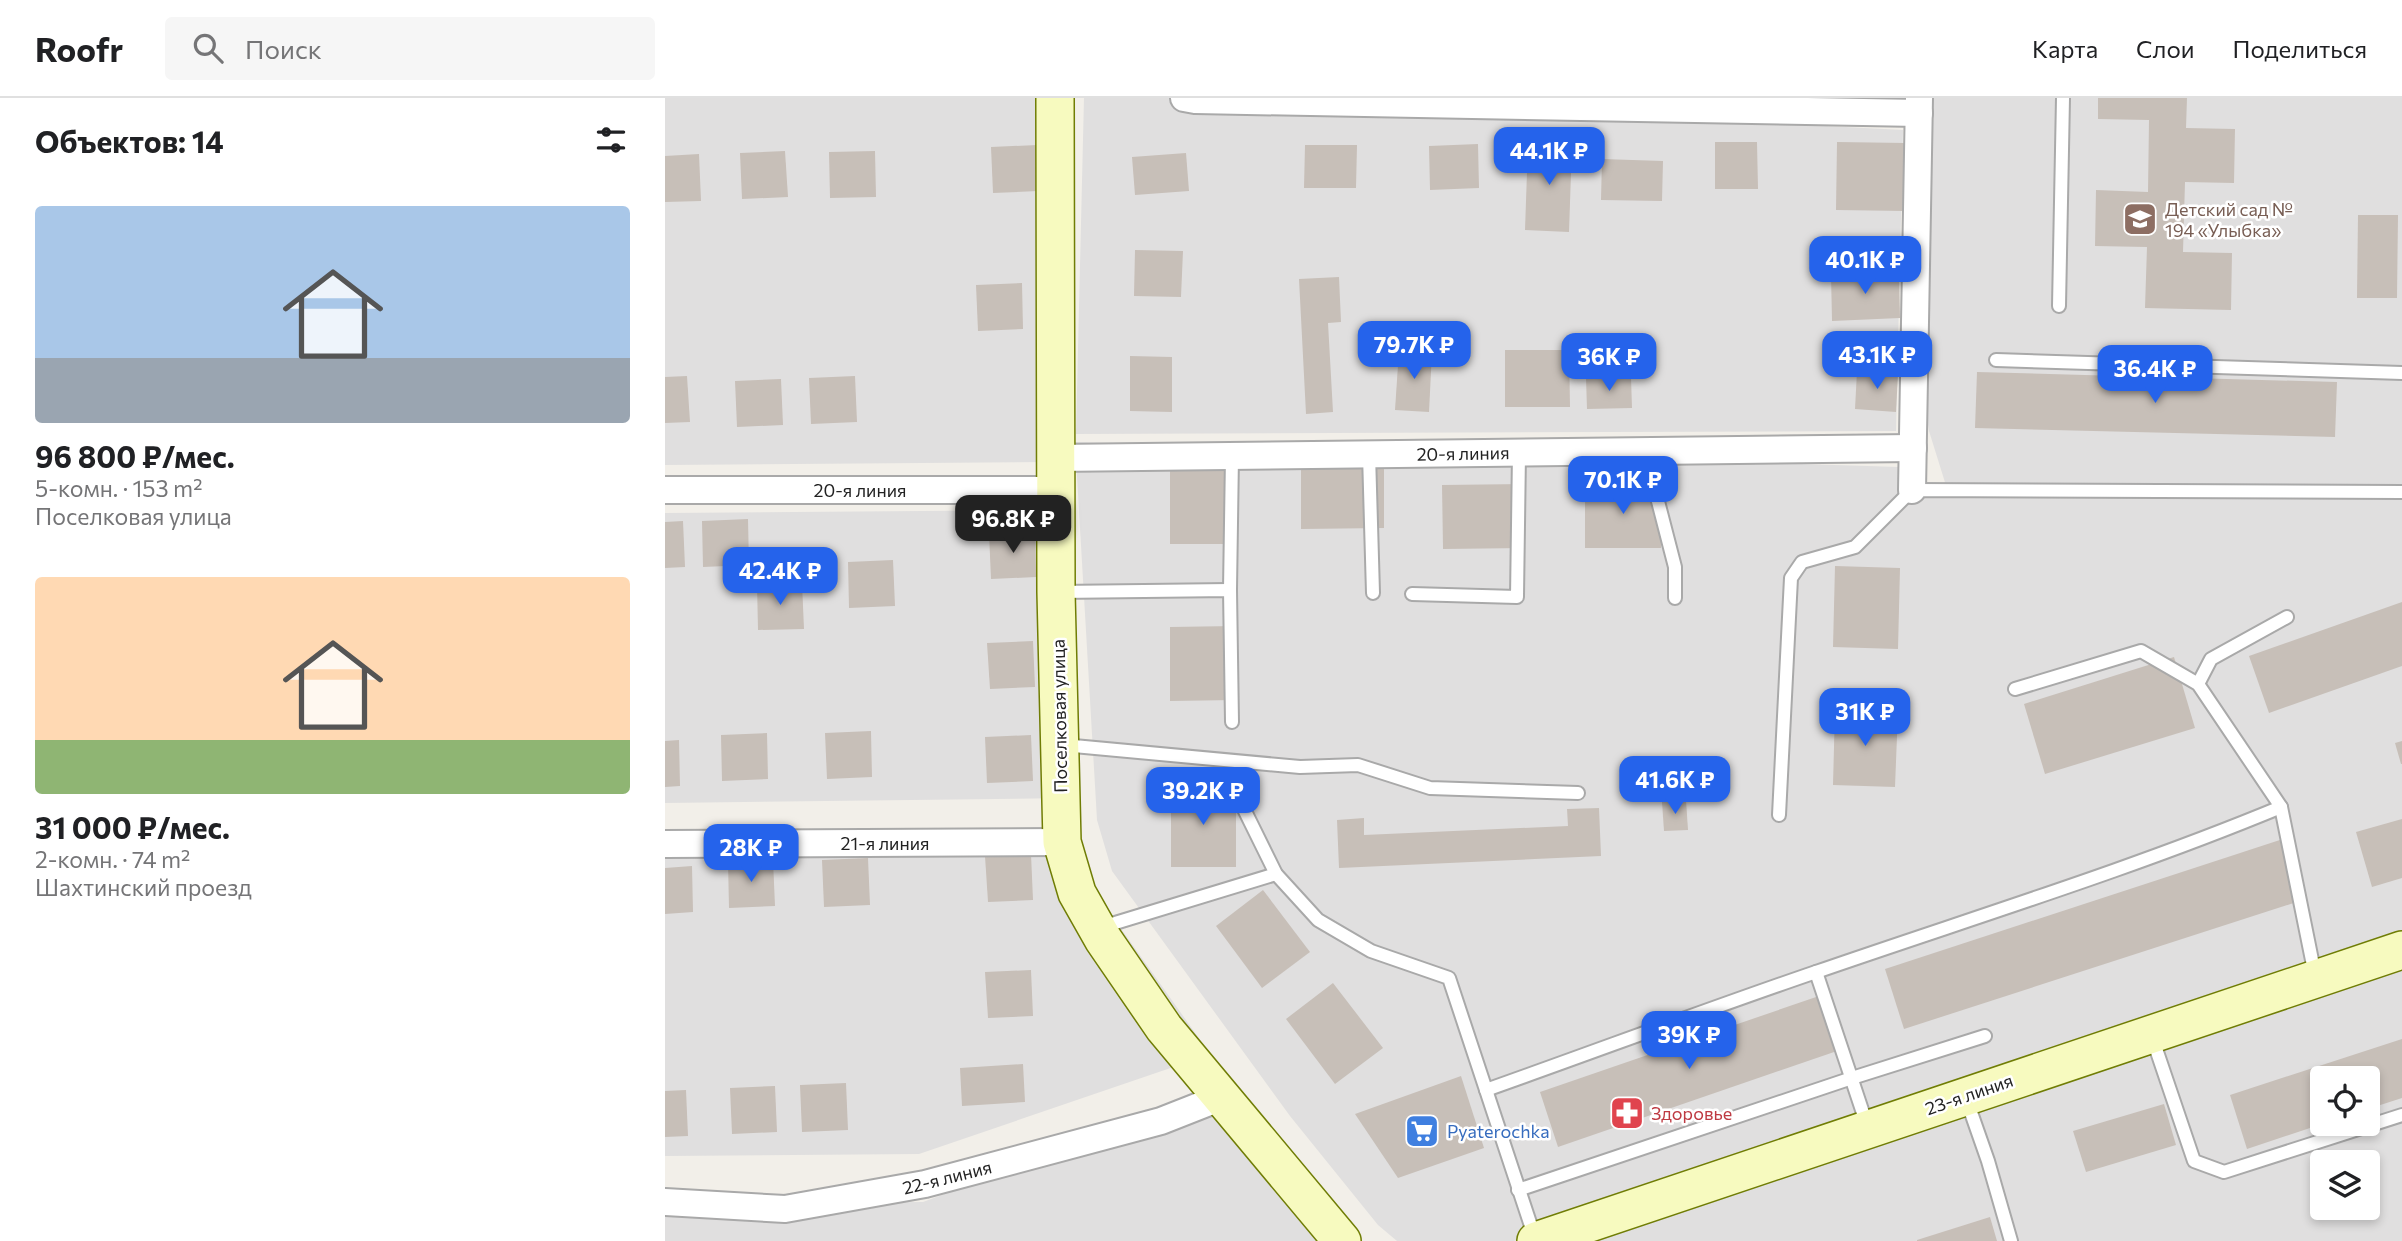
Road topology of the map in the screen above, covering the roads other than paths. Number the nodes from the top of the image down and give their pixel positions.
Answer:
1 (1055, 98) edge
2 (1184, 98) edge
3 (2063, 98) edge
4 (1919, 105) edge
5 (2060, 306) dead end
6 (1996, 360) dead end
7 (2402, 373) edge
8 (1913, 448) junction
9 (1645, 451) junction
10 (1519, 453) junction
11 (1369, 454) junction
12 (1232, 456) junction
13 (1056, 474) junction
14 (665, 490) edge
15 (1912, 490) junction
16 (2402, 492) edge
17 (1230, 590) junction
18 (1056, 592) junction
19 (1373, 593) dead end
20 (1412, 594) dead end
21 (1675, 598) dead end
22 (2287, 617) dead end
23 (2198, 684) junction
24 (2015, 689) dead end
25 (1232, 722) dead end
26 (1059, 745) junction
27 (1578, 793) dead end
28 (1241, 803) dead end
29 (2281, 807) junction
30 (1779, 815) dead end
31 (1062, 842) junction
32 (665, 844) edge
33 (1276, 874) junction
34 (1097, 929) junction
35 (2402, 950) edge
36 (1816, 972) junction
37 (2316, 978) junction
38 (2150, 1034) junction
39 (1985, 1037) dead end
40 (1852, 1078) junction
41 (1486, 1090) junction
42 (1965, 1096) junction
43 (1222, 1097) junction
44 (2402, 1115) edge
45 (1868, 1128) junction
46 (1518, 1189) junction
47 (665, 1202) edge
48 (1342, 1241) edge
49 (1536, 1241) edge
50 (2011, 1241) edge

1 - 13 street, Поселковая улица
2 - 4 street
3 - 5 lane
4 - 8 street
6 - 7 lane
8 - 9 street, 20-я линия
8 - 15 street
9 - 10 street, 20-я линия
9 - 21 lane
10 - 11 street, 20-я линия
10 - 20 lane
11 - 12 street, 20-я линия
11 - 19 lane
12 - 13 street, 20-я линия
12 - 17 lane
13 - 14 street, 20-я линия
13 - 18 street, Поселковая улица
15 - 16 lane
15 - 30 lane
17 - 18 lane
17 - 25 lane
18 - 26 street, Поселковая улица
22 - 23 lane
23 - 24 lane
23 - 29 lane
26 - 27 lane
26 - 31 street, Поселковая улица
28 - 33 lane
29 - 36 lane
29 - 37 lane
31 - 32 street, 21-я линия
31 - 34 street, Поселковая улица
33 - 34 lane
33 - 41 lane
34 - 43 street, Поселковая улица
35 - 37 street, 23-я линия
36 - 40 lane
36 - 41 lane
37 - 38 street, 23-я линия
38 - 42 street, 23-я линия
38 - 44 lane
39 - 40 lane
40 - 45 lane
40 - 46 lane
41 - 46 lane
42 - 45 street, 23-я линия
42 - 50 lane
43 - 47 street, 22-я линия
43 - 48 street, Поселковая улица
45 - 49 street, 23-я линия
46 - 49 lane

